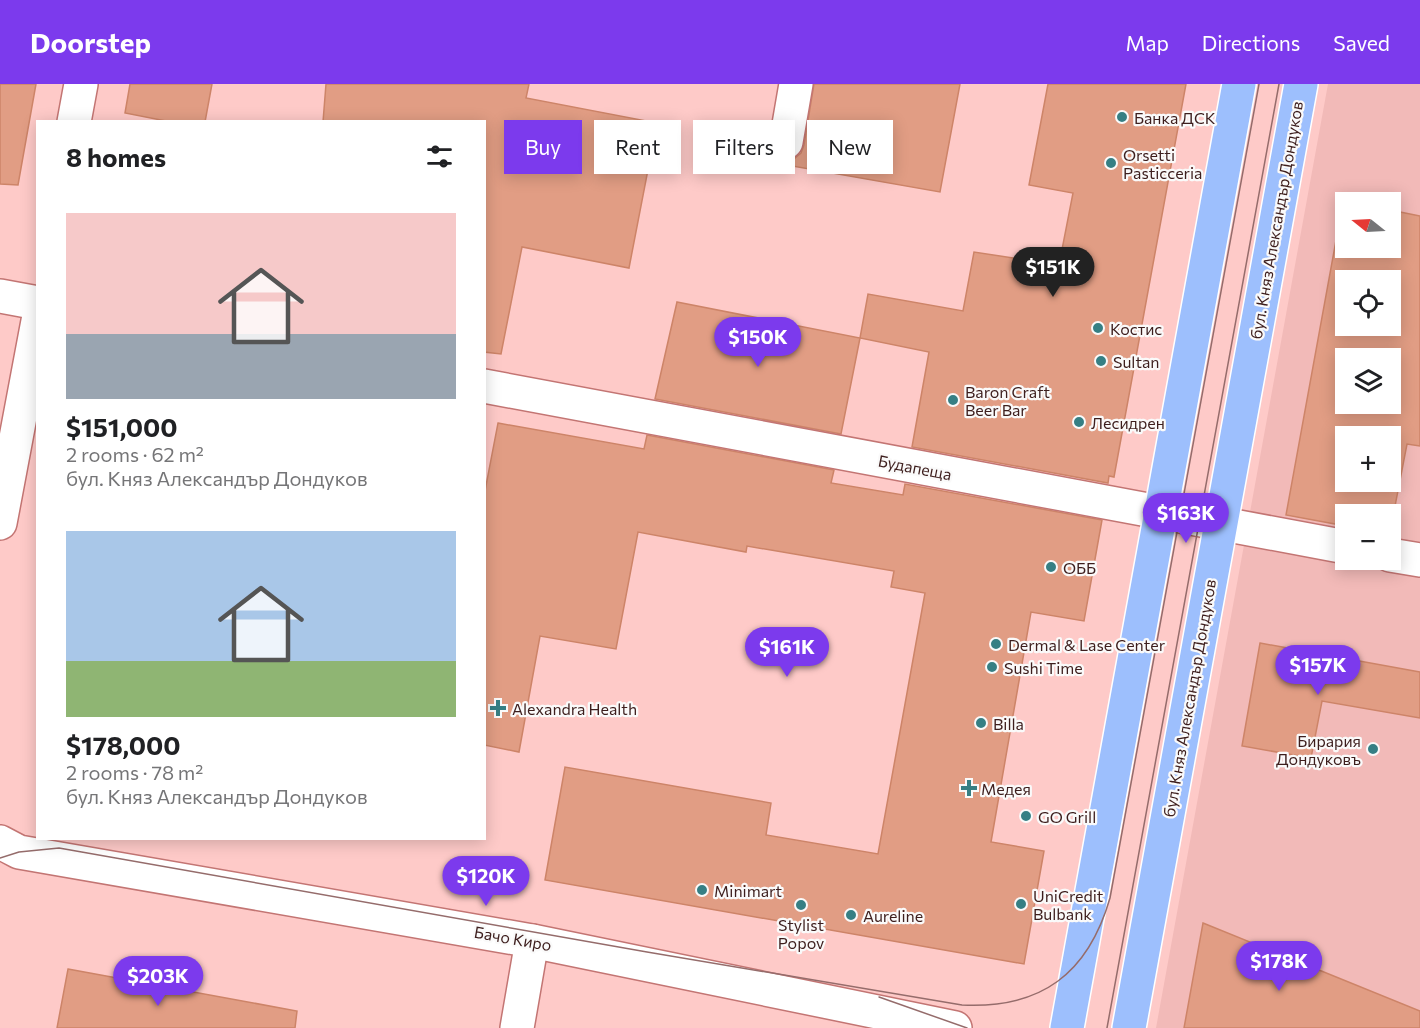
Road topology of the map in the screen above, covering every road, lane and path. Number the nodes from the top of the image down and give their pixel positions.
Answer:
1 (81, 84) edge
2 (796, 84) edge
3 (1239, 84) edge
4 (1301, 84) edge
5 (74, 120) edge
6 (790, 120) edge
7 (0, 296) edge
8 (36, 303) edge
9 (36, 332) edge
10 (486, 386) edge
11 (1160, 513) junction
12 (0, 523) edge
13 (1221, 524) junction
14 (1335, 545) edge
15 (1401, 557) edge
16 (1420, 560) edge
17 (0, 842) edge
18 (532, 941) junction
19 (517, 1028) edge
20 (955, 1028) edge
21 (1066, 1028) edge
22 (1129, 1028) edge

1 - 5 street
2 - 6 street
3 - 11 main road
4 - 13 main road, бул. Княз Александър Дондуков
7 - 8 street
9 - 12 street
10 - 11 street, Будапеща
11 - 13 street, Будапеща
11 - 21 main road
13 - 14 street, Будапеща
13 - 22 main road, бул. Княз Александър Дондуков
15 - 16 street
17 - 18 street, Бачо Киро
18 - 19 street
18 - 20 street, Бачо Киро

